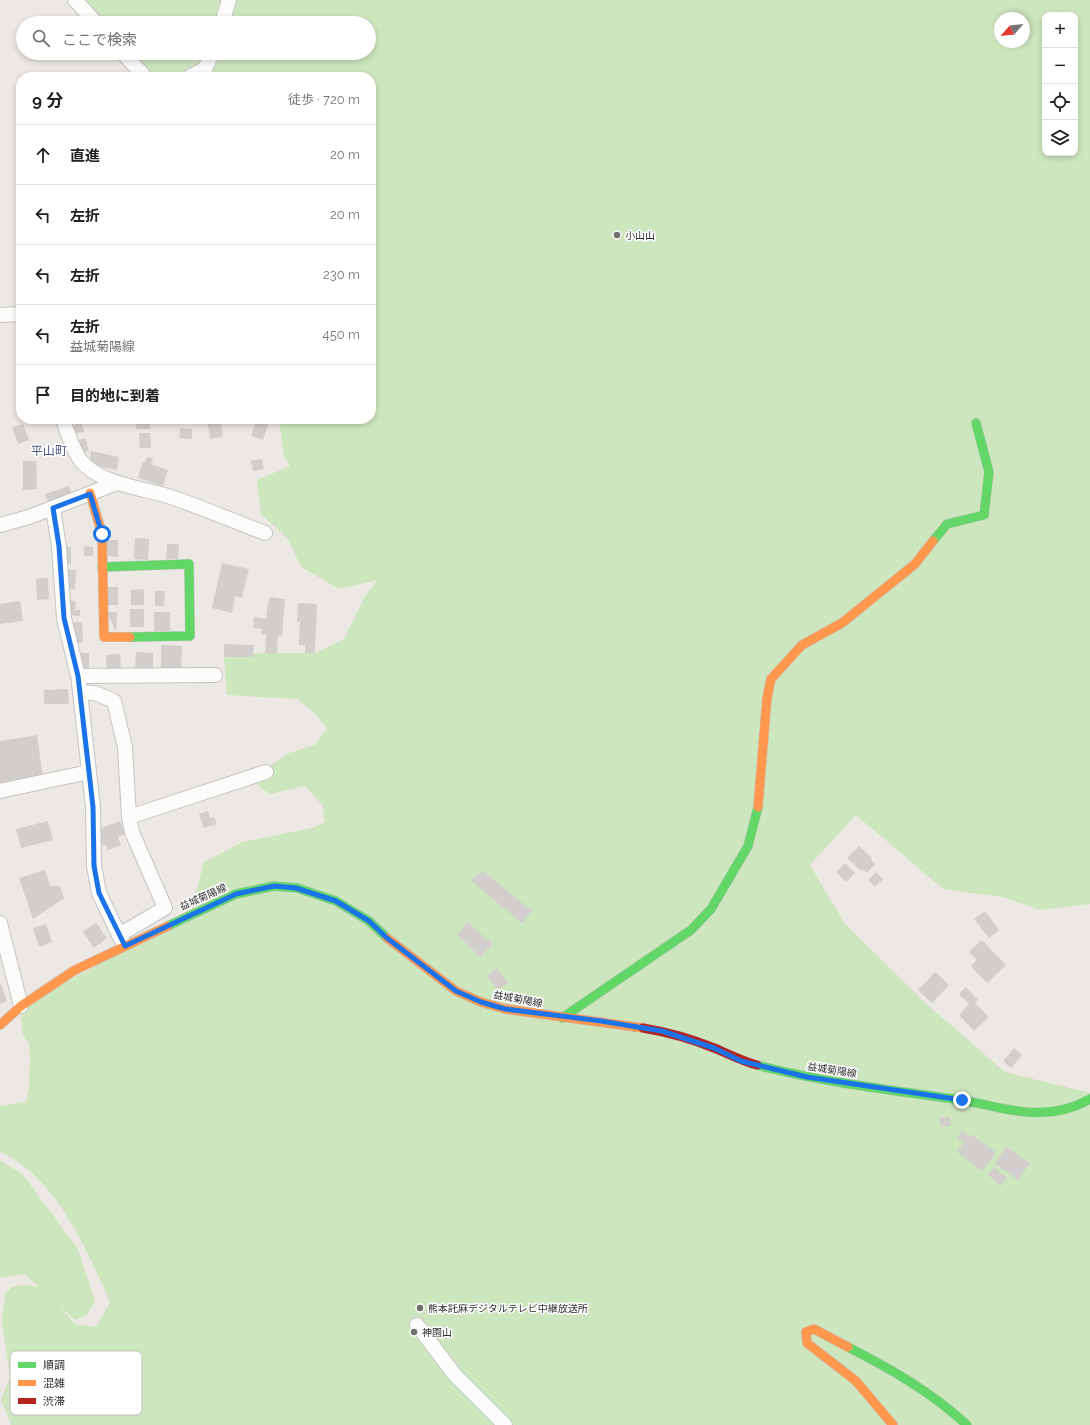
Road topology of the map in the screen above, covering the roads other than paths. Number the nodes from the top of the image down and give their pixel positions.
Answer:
1 (75, 0) edge
2 (230, 0) edge
3 (90, 16) edge
4 (224, 16) edge
5 (129, 60) edge
6 (209, 60) edge
7 (140, 72) edge
8 (199, 72) edge
9 (0, 314) edge
10 (16, 314) edge
11 (976, 423) dead end
12 (64, 424) edge
13 (117, 484) junction
14 (90, 494) junction
15 (53, 508) junction
16 (0, 525) edge
17 (265, 532) dead end
18 (102, 567) junction
19 (215, 675) dead end
20 (78, 676) junction
21 (80, 692) junction
22 (89, 772) junction
23 (266, 772) dead end
24 (0, 791) edge
25 (129, 817) junction
26 (0, 923) edge
27 (122, 940) junction
28 (21, 1006) junction
29 (562, 1018) junction
30 (0, 1025) edge
31 (1090, 1099) edge
32 (417, 1325) dead end
33 (506, 1425) edge
34 (892, 1425) edge
35 (967, 1425) edge

1 - 3 street
2 - 4 street
5 - 7 street
6 - 8 street
9 - 10 street
11 - 29 street
12 - 13 street
13 - 14 street
13 - 17 street
14 - 15 street
14 - 18 street
15 - 16 street
15 - 20 street
18 - 18 street
19 - 20 street
20 - 21 street
21 - 22 street
21 - 25 street
22 - 24 street
22 - 27 street
23 - 25 street
25 - 27 street
26 - 28 street
27 - 28 street, 益城菊陽線
27 - 29 street, 益城菊陽線
28 - 30 street, 益城菊陽線
29 - 31 street, 益城菊陽線
32 - 33 street
34 - 35 street

